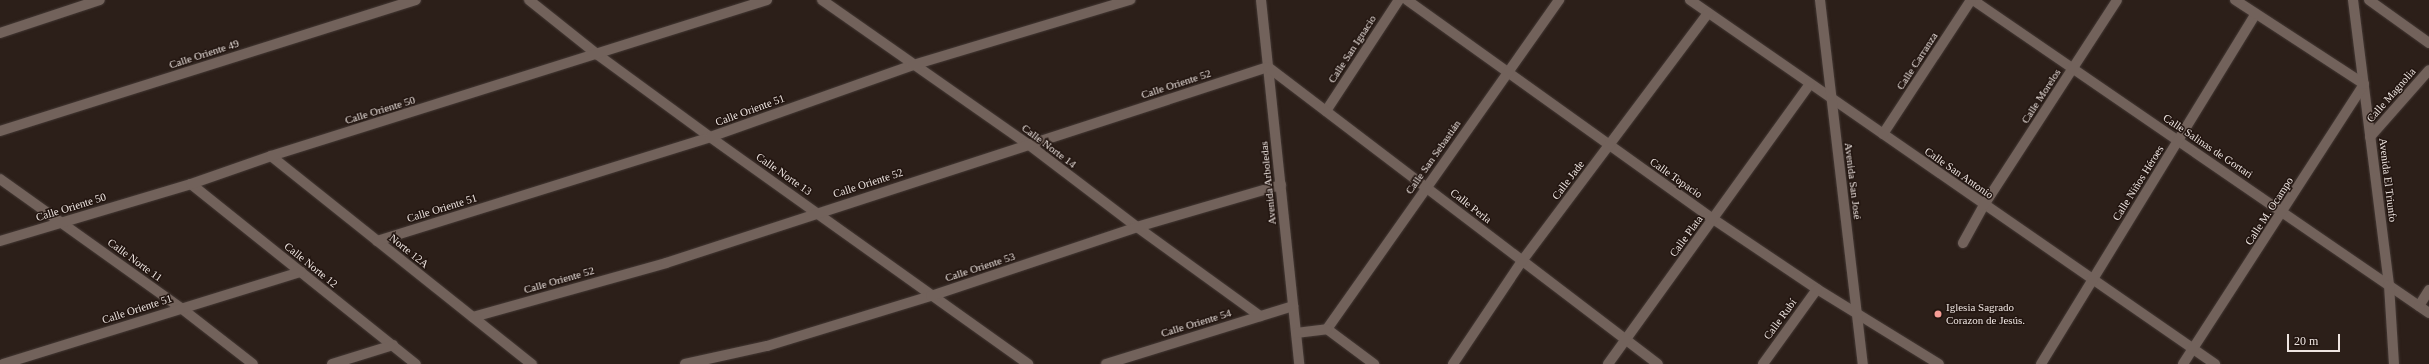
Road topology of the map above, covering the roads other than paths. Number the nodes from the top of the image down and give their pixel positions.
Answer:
1 (100, 0) edge
2 (416, 0) edge
3 (529, 0) edge
4 (767, 0) edge
5 (822, 0) edge
6 (1130, 0) edge
7 (1262, 0) edge
8 (1399, 0) edge
9 (1407, 0) edge
10 (1559, 0) edge
11 (1820, 0) edge
12 (1972, 0) edge
13 (2117, 0) edge
14 (2234, 0) edge
15 (2353, 0) edge
16 (2369, 0) edge
17 (1694, 2) edge
18 (1708, 13) junction
19 (2255, 15) junction
20 (0, 33) edge
21 (2429, 44) edge
22 (598, 55) junction
23 (913, 65) junction
24 (1268, 67) junction
25 (2073, 70) junction
26 (2429, 70) edge
27 (1509, 71) junction
28 (1810, 84) junction
29 (2364, 84) junction
30 (1830, 97) junction
31 (1326, 111) junction
32 (0, 131) edge
33 (1883, 134) junction
34 (710, 137) junction
35 (2370, 137) junction
36 (2178, 140) junction
37 (1028, 144) junction
38 (1608, 145) junction
39 (272, 156) junction
40 (0, 179) edge
41 (191, 184) junction
42 (1280, 185) junction
43 (1427, 186) junction
44 (1984, 205) junction
45 (2283, 212) junction
46 (817, 213) junction
47 (1713, 219) junction
48 (62, 223) junction
49 (1137, 227) junction
50 (0, 241) edge
51 (377, 241) junction
52 (1963, 243) dead end
53 (1522, 261) junction
54 (301, 272) junction
55 (2093, 279) junction
56 (2389, 285) junction
57 (1817, 289) junction
58 (2429, 290) edge
59 (931, 296) junction
60 (1293, 306) junction
61 (2419, 306) junction
62 (181, 308) junction
63 (1857, 312) junction
64 (2429, 313) edge
65 (1260, 316) junction
66 (473, 317) junction
67 (1327, 329) junction
68 (1296, 333) junction
69 (1626, 340) junction
70 (393, 345) junction
71 (2192, 349) junction
72 (3, 364) edge
73 (253, 364) edge
74 (332, 364) edge
75 (416, 364) edge
76 (532, 364) edge
77 (685, 364) edge
78 (1028, 364) edge
79 (1106, 364) edge
80 (1299, 364) edge
81 (1374, 364) edge
82 (1453, 364) edge
83 (1608, 364) edge
84 (1658, 364) edge
85 (1763, 364) edge
86 (1863, 364) edge
87 (1939, 364) edge
88 (2041, 364) edge
89 (2183, 364) edge
90 (2215, 364) edge
91 (2394, 364) edge

1 - 20 street
2 - 32 street, Calle Oriente 49
3 - 22 street, Calle Norte 13
4 - 22 street, Calle Oriente 50
5 - 23 street, Calle Norte 14
6 - 23 street, Calle Oriente 51
7 - 24 street, Avenida Arboledas
8 - 31 street, Calle San Ignacio
9 - 27 street, Calle Topacio
10 - 27 street, Calle San Sebastián
11 - 30 street, Avenida San José
12 - 25 street, Calle Salinas de Gortari
12 - 33 street, Calle Carranza
13 - 25 street, Calle Morelos
14 - 19 street
15 - 29 street, Avenida El Triunfo
16 - 21 street
17 - 18 street, Calle San Antonio
18 - 28 street, Calle San Antonio
18 - 38 street, Calle Jade
19 - 29 street
19 - 36 street, Calle Niños Héroes
22 - 34 street, Calle Norte 13
22 - 39 street, Calle Oriente 50
23 - 34 street, Calle Oriente 51
23 - 37 street, Calle Norte 14
24 - 31 street, Calle Perla
24 - 37 street, Calle Oriente 52
24 - 42 street, Avenida Arboledas
25 - 36 street, Calle Salinas de Gortari
25 - 44 street, Calle Morelos
26 - 35 street, Calle Magnolia
27 - 38 street, Calle Topacio
27 - 43 street, Calle San Sebastián
28 - 30 street, Calle San Antonio
28 - 47 street, Calle Plata
29 - 35 street, Avenida El Triunfo
29 - 45 street, Calle M. Ocampo
30 - 33 street, Calle San Antonio
30 - 63 street, Avenida San José
31 - 43 street, Calle Perla
33 - 44 street, Calle San Antonio
34 - 46 street, Calle Norte 13
34 - 51 street, Calle Oriente 51
35 - 56 street, Avenida El Triunfo
36 - 45 street, Calle Salinas de Gortari
36 - 55 street, Calle Niños Héroes
37 - 46 street, Calle Oriente 52
37 - 49 street, Calle Norte 14
38 - 47 street, Calle Topacio
38 - 53 street, Calle Jade
39 - 41 street, Calle Oriente 50
39 - 51 street, Norte 12A
40 - 48 street, Calle Norte 11
41 - 48 street, Calle Oriente 50
41 - 54 street, Calle Norte 12
42 - 49 street, Calle Oriente 53
42 - 60 street, Avenida Arboledas
43 - 53 street, Calle Perla
43 - 67 street, Calle San Sebastián
44 - 52 street, Calle Morelos
44 - 55 street, Calle San Antonio
45 - 56 street, Calle Salinas de Gortari
45 - 71 street, Calle M. Ocampo
46 - 59 street, Calle Norte 13
46 - 66 street, Calle Oriente 52
47 - 57 street, Calle Topacio
47 - 69 street, Calle Plata
48 - 50 street, Calle Oriente 50
48 - 62 street, Calle Norte 11
49 - 59 street, Calle Oriente 53
49 - 65 street, Calle Norte 14
51 - 66 street, Norte 12A
53 - 69 street, Calle Perla
53 - 82 street, Calle Jade
54 - 62 street, Calle Oriente 51
54 - 70 street, Calle Norte 12
55 - 71 street, Calle San Antonio
55 - 88 street, Calle Niños Héroes
56 - 61 street, Calle Salinas de Gortari
56 - 91 street, Avenida El Triunfo
57 - 63 street, Calle Topacio
57 - 85 street, Calle Rubí
58 - 61 street
59 - 77 street, Calle Oriente 53
59 - 78 street, Calle Norte 13
60 - 65 street, Calle Oriente 54
60 - 68 street, Avenida Arboledas
61 - 64 street, Calle Salinas de Gortari
62 - 72 street, Calle Oriente 51
62 - 73 street, Calle Norte 11
63 - 86 street, Avenida San José
63 - 87 street, Calle Topacio
65 - 79 street, Calle Oriente 54
66 - 76 street, Norte 12A
67 - 68 street
67 - 81 street
68 - 80 street, Avenida Arboledas
69 - 83 street, Calle Plata
69 - 84 street, Calle Perla
70 - 74 street
70 - 75 street, Calle Norte 12
71 - 89 street, Calle M. Ocampo
71 - 90 street, Calle San Antonio

